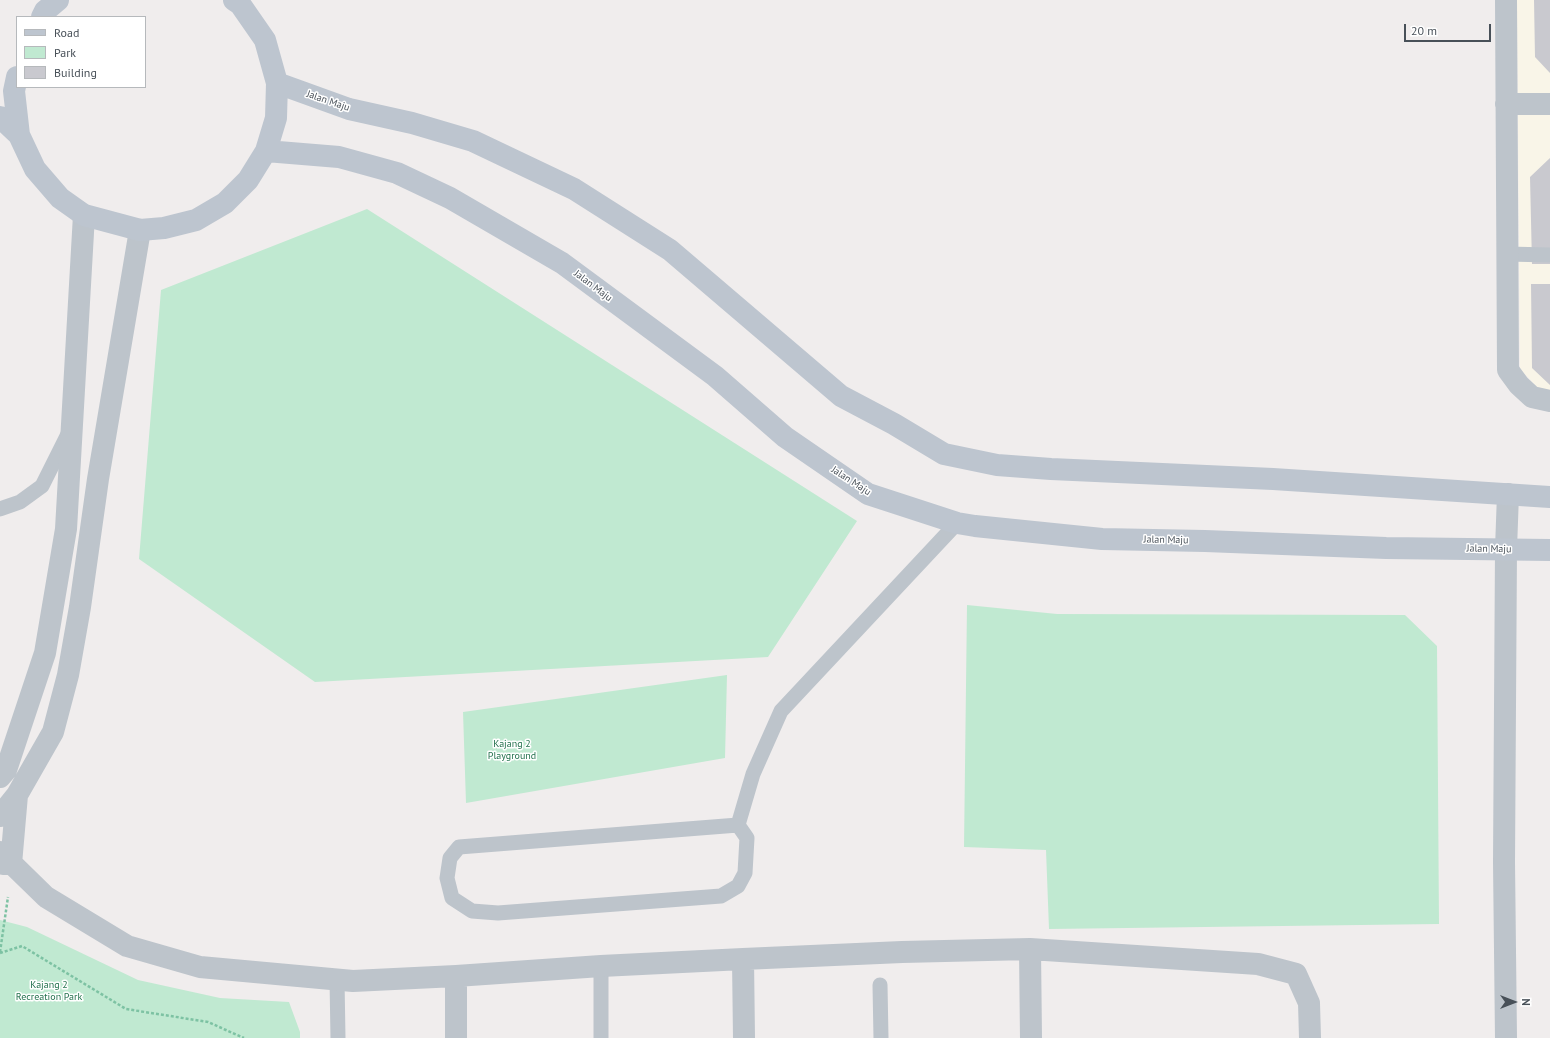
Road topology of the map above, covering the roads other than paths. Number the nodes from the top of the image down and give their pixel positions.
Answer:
1 (58, 0) edge
2 (1506, 0) edge
3 (238, 1) edge
4 (42, 16) edge
5 (16, 82) edge
6 (277, 83) junction
7 (1506, 104) junction
8 (1550, 104) edge
9 (0, 117) edge
10 (19, 135) junction
11 (266, 152) junction
12 (84, 215) junction
13 (140, 230) junction
14 (1507, 254) junction
15 (1550, 255) edge
16 (1550, 401) edge
17 (72, 425) junction
18 (1508, 494) junction
19 (1550, 497) edge
20 (0, 509) edge
21 (957, 523) junction
22 (1506, 549) junction
23 (1550, 550) edge
24 (0, 777) edge
25 (17, 795) junction
26 (0, 816) edge
27 (738, 825) junction
28 (4, 860) edge
29 (1030, 949) junction
30 (743, 959) junction
31 (600, 966) junction
32 (456, 976) junction
33 (337, 979) junction
34 (880, 985) dead end
35 (338, 1038) edge
36 (456, 1038) edge
37 (601, 1038) edge
38 (744, 1038) edge
39 (882, 1038) edge
40 (1031, 1038) edge
41 (1310, 1038) edge
42 (1506, 1038) edge

1 - 4 street
2 - 7 street
3 - 6 street
5 - 10 street
6 - 11 street
6 - 18 street, Jalan Maju
7 - 8 street
7 - 14 street
9 - 10 street
10 - 12 street
11 - 13 street
11 - 21 street, Jalan Maju
12 - 13 street
12 - 17 street
13 - 25 street
14 - 15 lane
14 - 16 street
17 - 20 lane
17 - 24 street
18 - 19 street, Jalan Maju
18 - 22 street
21 - 22 street, Jalan Maju
21 - 27 lane
22 - 23 street, Jalan Maju
22 - 42 street
25 - 26 street
25 - 28 street
27 - 27 lane
28 - 33 street
29 - 30 street
29 - 40 street
29 - 41 street
30 - 31 street
30 - 38 street
31 - 32 street
31 - 37 lane
32 - 33 street
32 - 36 street
33 - 35 lane
34 - 39 lane

